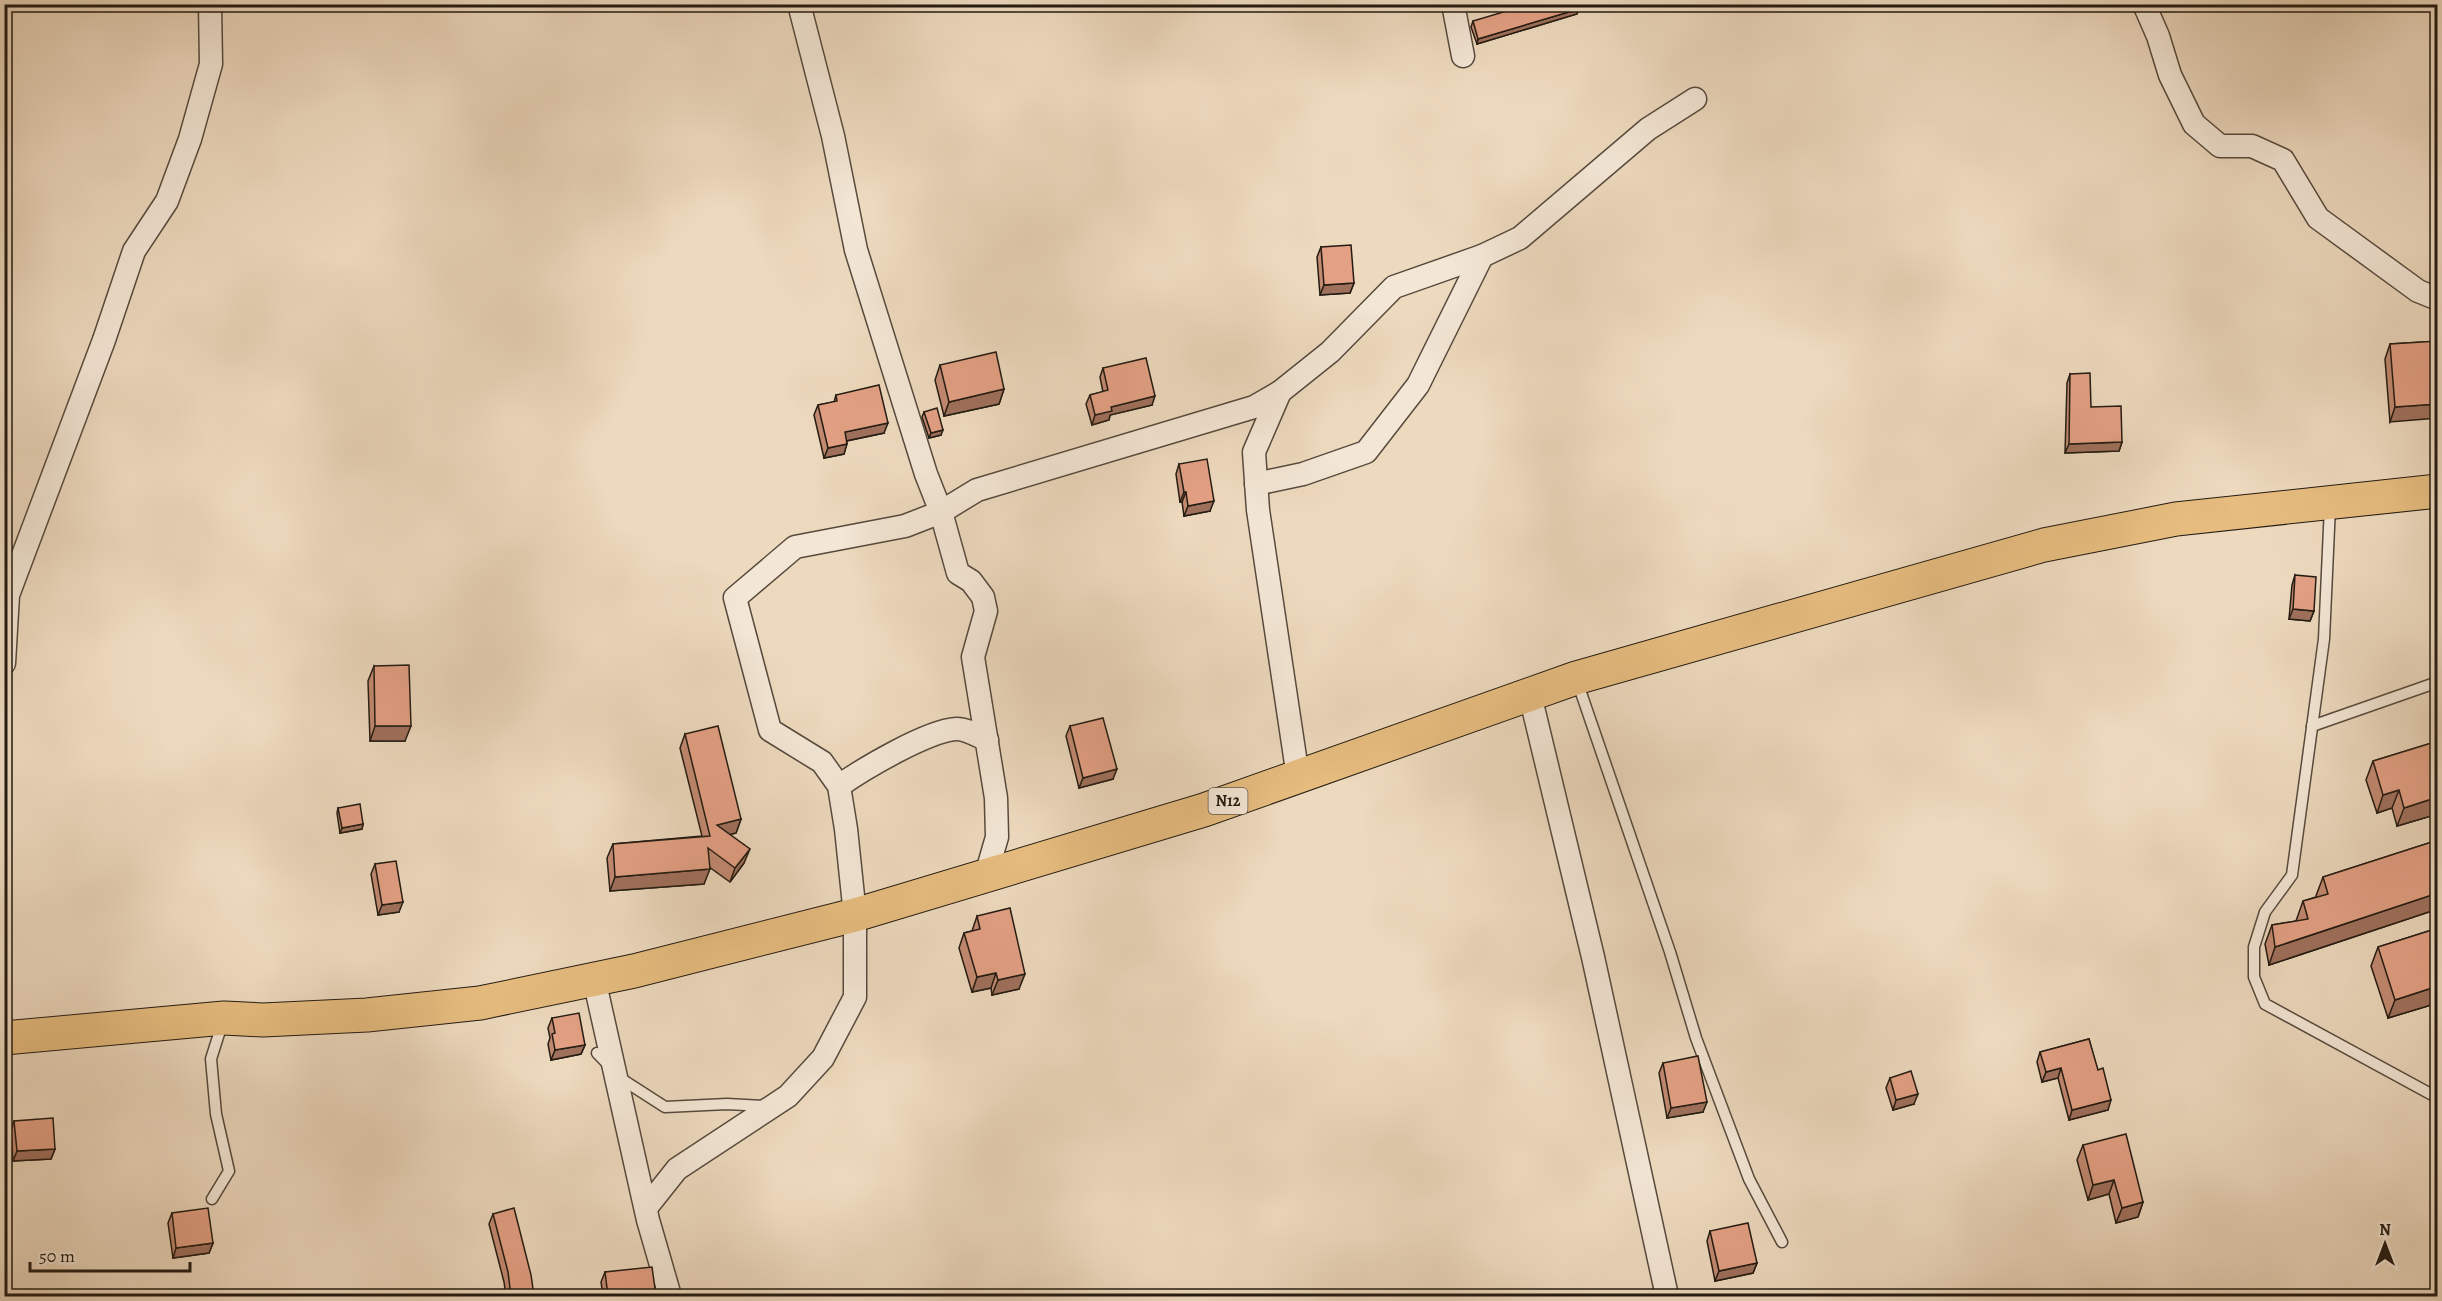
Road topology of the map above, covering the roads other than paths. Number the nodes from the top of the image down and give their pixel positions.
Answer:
1 (210, 4) edge
2 (800, 4) edge
3 (1453, 4) edge
4 (2144, 4) edge
5 (1463, 56) dead end
6 (1695, 99) dead end
7 (1482, 256) junction
8 (2438, 299) edge
9 (1280, 392) junction
10 (1256, 484) junction
11 (2438, 490) edge
12 (2330, 503) junction
13 (941, 512) junction
14 (4, 663) edge
15 (1576, 678) junction
16 (2438, 682) edge
17 (1530, 695) junction
18 (2312, 726) junction
19 (987, 740) junction
20 (1298, 777) junction
21 (839, 786) junction
22 (986, 875) junction
23 (855, 915) junction
24 (594, 979) junction
25 (224, 1018) junction
26 (4, 1038) edge
27 (597, 1053) dead end
28 (615, 1071) junction
29 (2438, 1098) edge
30 (771, 1106) junction
31 (212, 1199) dead end
32 (646, 1208) junction
33 (1782, 1242) dead end
34 (670, 1296) edge
35 (1667, 1296) edge

1 - 14 street
2 - 13 street
3 - 5 street
4 - 8 street
6 - 7 street
7 - 9 street
7 - 10 street
9 - 10 street
9 - 13 street
10 - 20 street
11 - 12 main road, N12
12 - 15 main road, N12
12 - 18 lane
13 - 19 street
13 - 21 street
15 - 17 main road, N12
15 - 33 lane
16 - 18 lane
17 - 20 main road, N12
17 - 35 street
18 - 29 lane
19 - 21 street
19 - 22 street
20 - 22 main road, N12
21 - 23 street
22 - 23 main road, N12
23 - 24 main road, N12
23 - 30 street
24 - 25 main road, N12
24 - 28 street
25 - 26 main road, N12
25 - 31 lane
27 - 28 lane
28 - 30 lane
28 - 32 street
30 - 32 street
32 - 34 street

